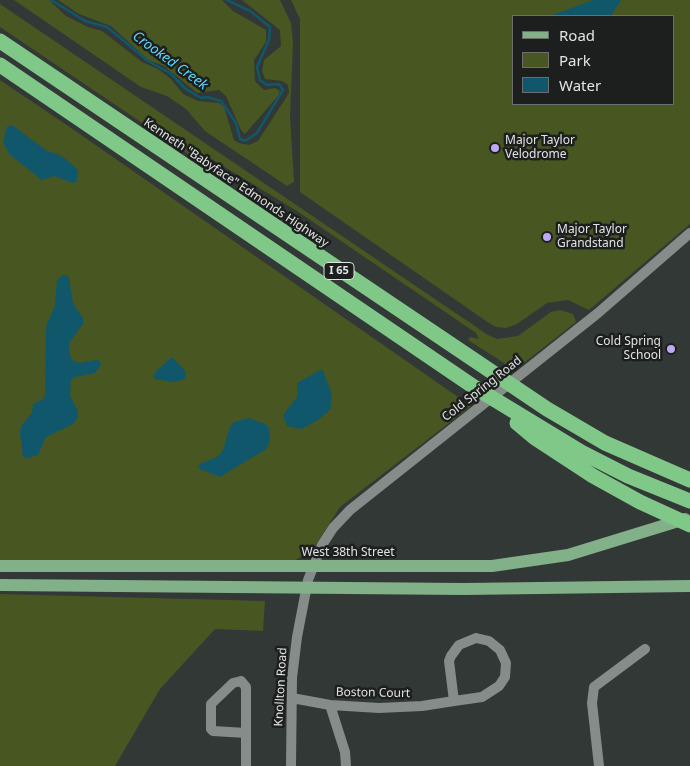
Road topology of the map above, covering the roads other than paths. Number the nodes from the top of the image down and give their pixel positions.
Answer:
1 (0, 41) edge
2 (0, 65) edge
3 (690, 233) edge
4 (474, 387) junction
5 (690, 480) edge
6 (690, 501) edge
7 (690, 517) edge
8 (690, 525) edge
9 (0, 566) edge
10 (312, 567) junction
11 (307, 584) junction
12 (0, 585) edge
13 (690, 586) edge
14 (645, 649) dead end
15 (292, 698) junction
16 (454, 701) junction
17 (330, 705) junction
18 (246, 733) junction
19 (246, 766) edge
20 (291, 766) edge
21 (346, 766) edge
22 (599, 766) edge

1 - 5 highway, Kenneth "Babyface" Edmonds Highway / I 65
2 - 4 highway, I 65
3 - 10 street, Cold Spring Road
4 - 6 highway, I 65
4 - 8 highway
7 - 10 main road, West 38th Street
9 - 10 main road, West 38th Street
10 - 11 street, Cold Spring Road
11 - 12 main road
11 - 13 main road
11 - 15 street, Knollton Road
14 - 22 street
15 - 17 street, Boston Court
15 - 20 street, Knollton Road
16 - 16 street, Boston Court
16 - 17 street, Boston Court
17 - 21 street
18 - 18 street
18 - 19 street

